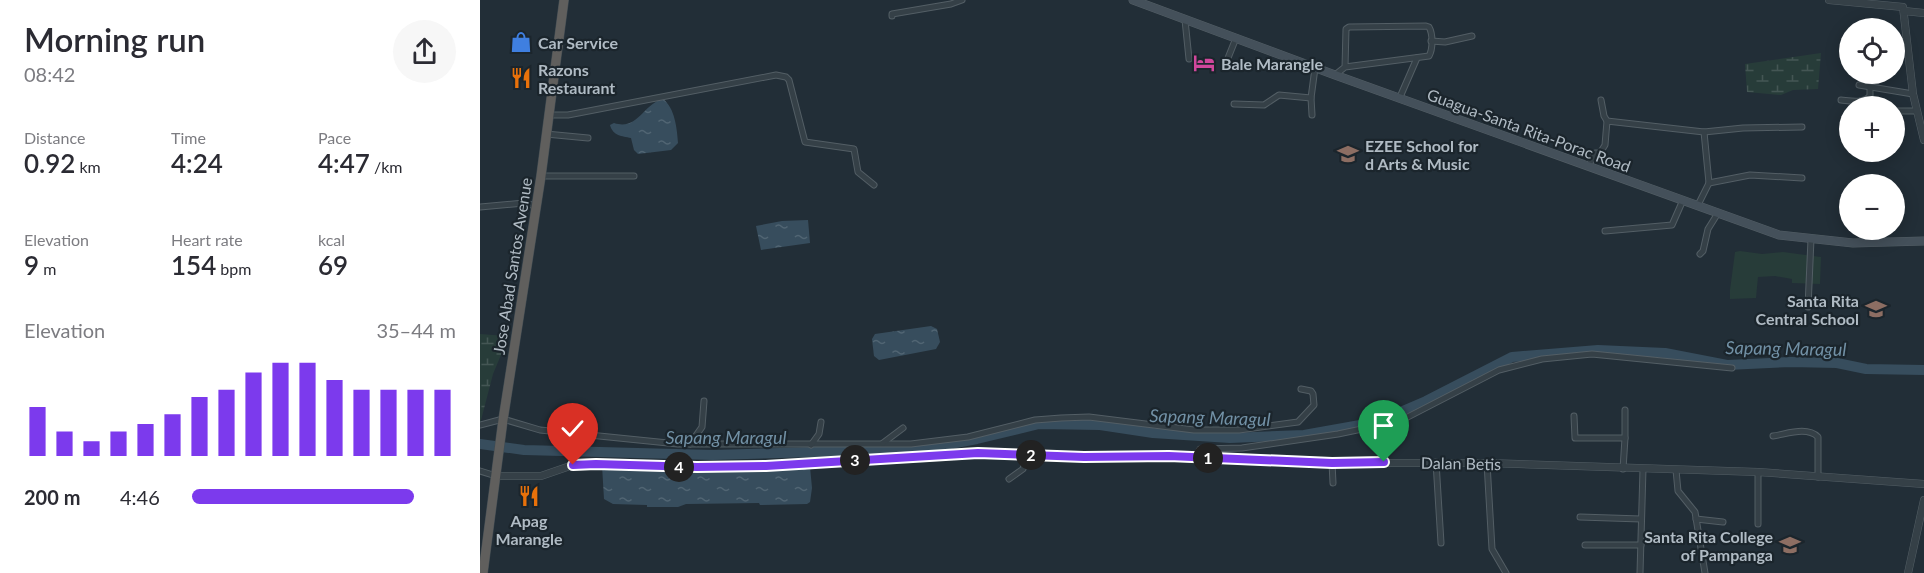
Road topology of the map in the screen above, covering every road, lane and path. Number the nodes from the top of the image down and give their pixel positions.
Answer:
1 (564, 0) edge
2 (962, 0) edge
3 (1829, 0) edge
4 (1139, 1) edge
5 (1904, 6) edge
6 (1924, 13) edge
7 (892, 16) dead end
8 (1185, 20) junction
9 (1472, 36) dead end
10 (1236, 38) junction
11 (1431, 42) junction
12 (1417, 58) junction
13 (1189, 59) dead end
14 (1345, 67) junction
15 (1224, 68) dead end
16 (1314, 68) junction
17 (1335, 75) junction
18 (1859, 86) dead end
19 (1870, 88) junction
20 (1914, 94) junction
21 (1870, 96) edge
22 (1311, 98) junction
23 (1400, 98) junction
24 (1601, 100) dead end
25 (1234, 104) dead end
26 (1905, 111) edge
27 (1917, 111) junction
28 (1312, 115) dead end
29 (548, 116) junction
30 (1607, 121) junction
31 (1802, 127) dead end
32 (1704, 132) junction
33 (546, 134) junction
34 (588, 138) dead end
35 (1924, 140) edge
36 (1589, 165) junction
37 (634, 176) dead end
38 (541, 177) junction
39 (1802, 178) dead end
40 (1709, 183) junction
41 (874, 185) dead end
42 (1683, 200) junction
43 (1698, 205) junction
44 (536, 206) junction
45 (480, 207) edge
46 (1718, 213) junction
47 (1605, 231) dead end
48 (1811, 239) junction
49 (1924, 241) edge
50 (1700, 254) dead end
51 (1808, 307) dead end
52 (1732, 368) dead end
53 (1301, 389) dead end
54 (704, 401) dead end
55 (1625, 411) dead end
56 (1575, 416) dead end
57 (503, 420) junction
58 (822, 422) dead end
59 (480, 425) edge
60 (903, 428) dead end
61 (1773, 436) dead end
62 (1625, 438) junction
63 (883, 443) junction
64 (690, 444) junction
65 (811, 445) junction
66 (1027, 454) junction
67 (1196, 457) junction
68 (1436, 462) junction
69 (1332, 463) junction
70 (1487, 463) junction
71 (1623, 469) junction
72 (1643, 469) junction
73 (1676, 470) junction
74 (480, 471) edge
75 (497, 472) junction
76 (1758, 472) junction
77 (1818, 477) junction
78 (1009, 479) dead end
79 (1333, 483) dead end
80 (1924, 484) edge
81 (1924, 500) edge
82 (1580, 516) dead end
83 (1641, 519) junction
84 (1696, 519) junction
85 (1723, 522) dead end
86 (1758, 524) dead end
87 (1441, 543) dead end
88 (1585, 545) dead end
89 (1641, 545) junction
90 (483, 573) edge
91 (1506, 573) edge
92 (1640, 573) edge
93 (1705, 573) edge
94 (1908, 573) edge

1 - 29 highway, Jose Abad Santos Avenue
2 - 7 street
3 - 5 street
4 - 8 main road, Guagua-Santa Rita-Porac Road
5 - 6 street
5 - 20 street
8 - 10 main road, Guagua-Santa Rita-Porac Road
8 - 13 street
9 - 11 street
10 - 15 street
10 - 16 main road, Guagua-Santa Rita-Porac Road
11 - 12 street
11 - 14 street
12 - 14 street
12 - 23 street
14 - 17 street
16 - 17 main road, Guagua-Santa Rita-Porac Road
16 - 22 street
17 - 23 main road, Guagua-Santa Rita-Porac Road
18 - 19 street
19 - 20 street
19 - 21 street
20 - 27 street
22 - 25 street
22 - 28 street
23 - 36 main road, Guagua-Santa Rita-Porac Road
24 - 30 street
26 - 27 street
27 - 35 street
29 - 33 highway, Jose Abad Santos Avenue
29 - 41 street
30 - 32 street
30 - 36 street
31 - 32 street
32 - 40 street
33 - 34 street
33 - 38 highway, Jose Abad Santos Avenue
36 - 42 main road, Guagua-Santa Rita-Porac Road
37 - 38 street
38 - 44 highway, Jose Abad Santos Avenue
39 - 40 street
40 - 43 street
42 - 43 main road, Guagua-Santa Rita-Porac Road
42 - 47 street
43 - 46 main road, Guagua-Santa Rita-Porac Road
44 - 45 street
44 - 57 highway, Jose Abad Santos Avenue
46 - 48 main road, Guagua-Santa Rita-Porac Road
46 - 50 street
48 - 49 main road, Guagua-Santa Rita-Porac Road
48 - 51 street
52 - 67 street
53 - 63 street
54 - 64 street
55 - 62 street
56 - 62 street
57 - 59 street
57 - 64 street
57 - 75 highway, Jose Abad Santos Avenue
58 - 65 street
60 - 63 street
61 - 77 street
62 - 71 street
63 - 65 street
64 - 65 street
66 - 67 street, Dalan Betis
66 - 75 street, Dalan Betis
66 - 78 street
67 - 69 street, Dalan Betis
68 - 69 street, Dalan Betis
68 - 70 street, Dalan Betis
68 - 87 street
69 - 79 street
70 - 71 street, Dalan Betis
70 - 91 street
71 - 72 street, Dalan Betis
72 - 73 street, Dalan Betis
72 - 83 street
73 - 76 street, Dalan Betis
73 - 84 street
74 - 75 street
75 - 90 highway, Jose Abad Santos Avenue
76 - 77 street, Dalan Betis
76 - 86 street
77 - 80 street, Dalan Betis
81 - 94 street
82 - 83 street
83 - 89 street
84 - 85 street
84 - 93 street
88 - 89 street
89 - 92 street

